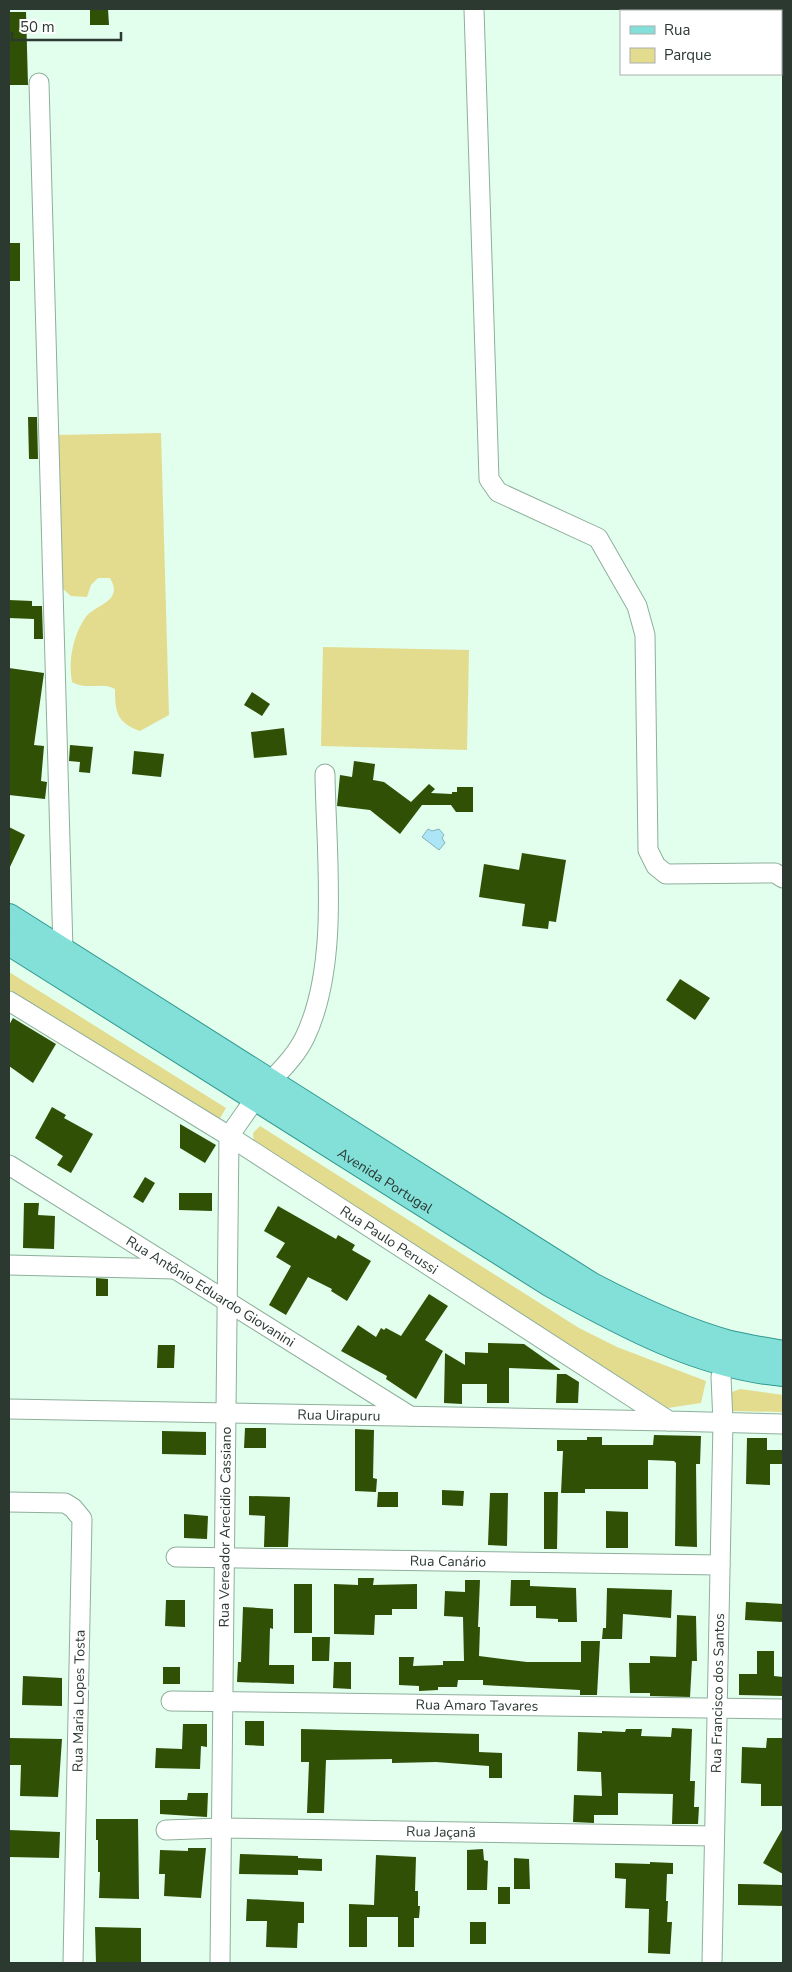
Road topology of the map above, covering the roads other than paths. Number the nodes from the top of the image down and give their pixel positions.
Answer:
1 (474, 9) edge
2 (39, 83) dead end
3 (325, 774) dead end
4 (783, 878) edge
5 (9, 916) edge
6 (9, 942) edge
7 (62, 950) junction
8 (9, 1001) edge
9 (263, 1090) junction
10 (229, 1136) junction
11 (9, 1165) edge
12 (512, 1248) junction
13 (9, 1266) edge
14 (175, 1269) junction
15 (227, 1302) junction
16 (783, 1353) edge
17 (725, 1364) junction
18 (783, 1374) edge
19 (9, 1409) edge
20 (226, 1412) junction
21 (412, 1417) junction
22 (669, 1422) junction
23 (723, 1422) junction
24 (783, 1424) edge
25 (9, 1502) edge
26 (176, 1557) dead end
27 (224, 1557) junction
28 (720, 1565) junction
29 (171, 1700) dead end
30 (222, 1700) junction
31 (717, 1708) junction
32 (783, 1709) edge
33 (221, 1828) junction
34 (166, 1830) dead end
35 (714, 1836) junction
36 (73, 1963) edge
37 (220, 1963) edge
38 (712, 1963) edge

1 - 4 street
2 - 7 street
3 - 9 street
5 - 7 main road
6 - 9 main road, Avenida Portugal
7 - 9 main road
8 - 10 street, Rua Paulo Perussi
9 - 10 street
9 - 12 main road, Avenida Portugal
10 - 15 street, Rua Vereador Arecidio Cassiano
10 - 22 street, Rua Paulo Perussi
11 - 14 street, Rua Antônio Eduardo Giovanini
12 - 16 main road
12 - 17 main road, Avenida Portugal
13 - 14 street
14 - 15 street, Rua Antônio Eduardo Giovanini
15 - 20 street, Rua Vereador Arecidio Cassiano
15 - 21 street, Rua Antônio Eduardo Giovanini
17 - 18 main road, Avenida Portugal
17 - 23 street, Rua Francisco dos Santos
19 - 20 street, Rua Uirapuru
20 - 21 street, Rua Uirapuru
20 - 27 street, Rua Vereador Arecidio Cassiano
21 - 22 street, Rua Uirapuru
22 - 23 street
23 - 24 street
23 - 28 street, Rua Francisco dos Santos
25 - 36 street, Rua Maria Lopes Tosta
26 - 27 street, Rua Canário
27 - 28 street, Rua Canário
27 - 30 street, Rua Vereador Arecidio Cassiano
28 - 31 street, Rua Francisco dos Santos
29 - 30 street, Rua Amaro Tavares
30 - 31 street, Rua Amaro Tavares
30 - 33 street, Rua Vereador Arecidio Cassiano
31 - 32 street, Rua Amaro Tavares
31 - 35 street, Rua Francisco dos Santos
33 - 34 street, Rua Jaçanã
33 - 35 street, Rua Jaçanã
33 - 37 street, Rua Vereador Arecidio Cassiano
35 - 38 street, Rua Francisco dos Santos

